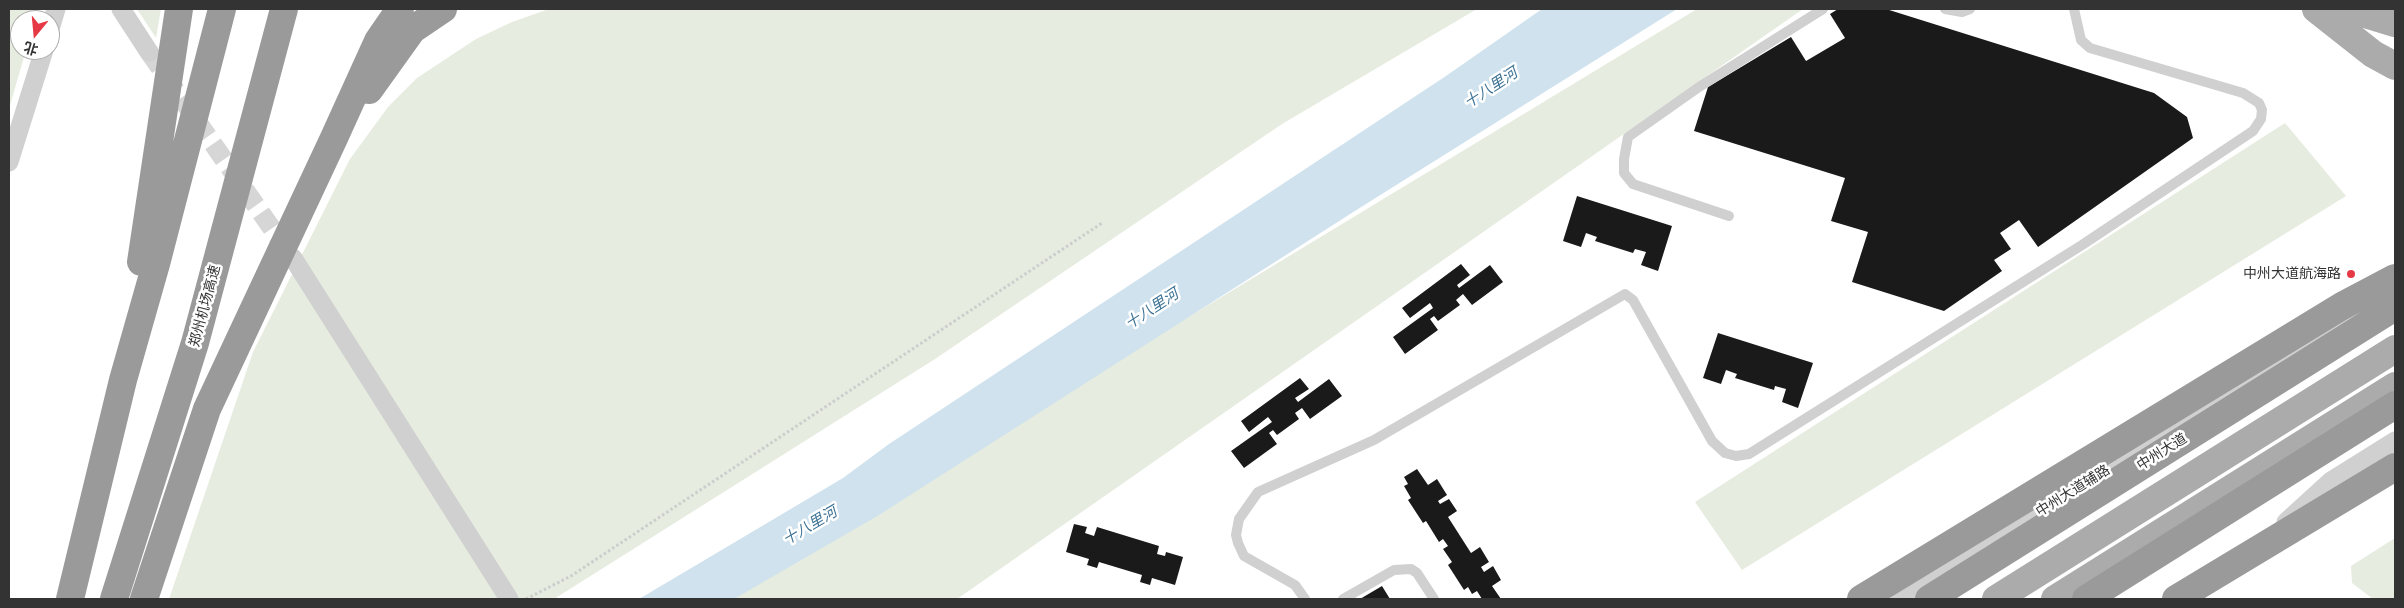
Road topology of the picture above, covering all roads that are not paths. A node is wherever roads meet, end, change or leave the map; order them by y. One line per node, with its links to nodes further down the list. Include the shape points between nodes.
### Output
1 (121, 9): 14 (street)
2 (179, 9): 25 (highway)
3 (222, 9): 25 (highway)
4 (284, 9): 32 (highway, 郑州机场高速, via 195,343)
5 (400, 9): 17 (highway, via 378,41)
6 (443, 9): 17 (highway, via 412,30)
7 (1823, 9): 19 (lane, via 1699,87 1628,137 1624,173 1633,184)
8 (1945, 9): 9 (lane, via 1962,12)
9 (1970, 9)
10 (2074, 9): 36 (lane, via 2081,40 2090,48 2243,94 2259,103 2261,119 2253,131 2082,245 1749,454 1736,456 1725,453 1712,441 1633,300 1625,294 1374,440 1258,492 1239,519 1238,543 1244,556 1295,586)
11 (2316, 9): 16 (main road, via 2373,54)
12 (2349, 9): 13 (main road)
13 (2395, 23)
14 (149, 52)
15 (41, 60): 18 (street)
16 (2395, 66)
17 (334, 138): 30 (highway, via 206,409)
18 (9, 162)
19 (1729, 216)
20 (293, 258): 35 (street)
21 (2395, 278): 39 (highway, via 2342,306)
22 (2395, 284): 40 (street, 中州大道辅路, via 2339,325)
23 (2395, 307): 41 (highway, 中州大道)
24 (2395, 349): 42 (main road)
25 (122, 380): 31 (highway)
26 (2395, 386): 43 (main road)
27 (2395, 405): 44 (highway)
28 (2395, 441): 46 (street, via 2331,481)
29 (2395, 467): 45 (highway, bridge)
30 (162, 542): 33 (highway); 34 (highway)
31 (70, 599)
32 (114, 599)
33 (124, 599)
34 (144, 599)
35 (510, 599)
36 (1305, 599)
37 (1343, 599): 38 (lane, via 1394,570 1411,569)
38 (1434, 599)
39 (1861, 599)
40 (1900, 599)
41 (1929, 599)
42 (1996, 599)
43 (2055, 599)
44 (2086, 599)
45 (2176, 599)
46 (2202, 599)

